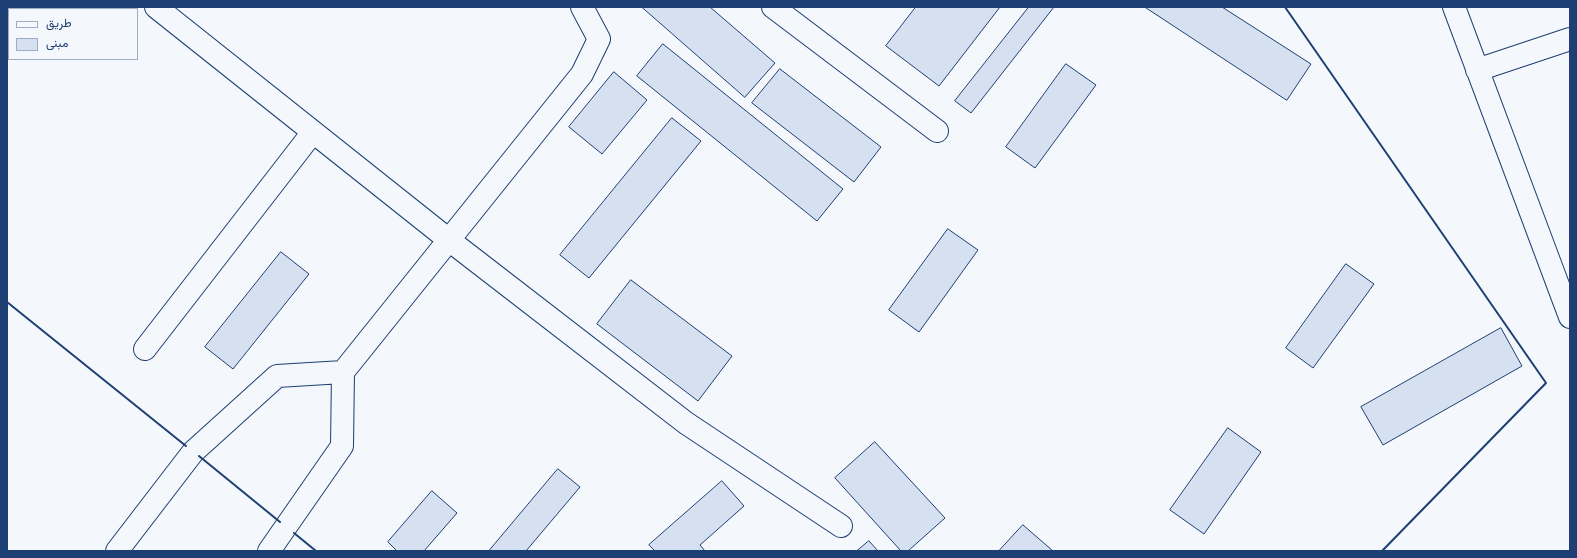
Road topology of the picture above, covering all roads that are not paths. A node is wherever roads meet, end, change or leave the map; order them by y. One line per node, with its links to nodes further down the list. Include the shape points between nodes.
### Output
1 (156, 7): 7 (street)
2 (582, 7): 9 (street, via 599,39 582,74)
3 (773, 7): 8 (street)
4 (1454, 7): 6 (street)
5 (1570, 39): 6 (street)
6 (1477, 70): 10 (street)
7 (313, 132): 9 (street); 11 (street)
8 (937, 132)
9 (449, 240): 12 (street); 13 (street, via 686,423)
10 (1570, 317)
11 (145, 349)
12 (343, 372): 14 (street, via 277,376 193,452); 15 (street, via 342,446)
13 (841, 526)
14 (117, 551)
15 (269, 551)

